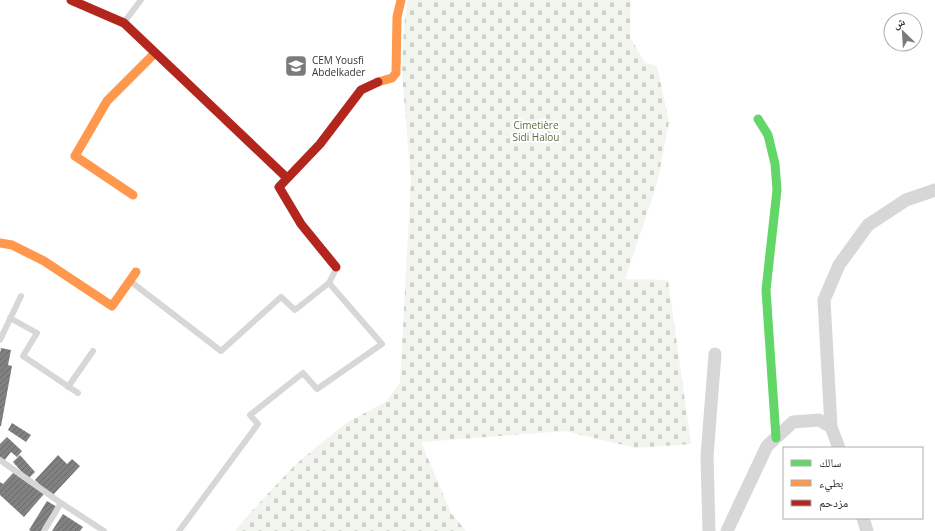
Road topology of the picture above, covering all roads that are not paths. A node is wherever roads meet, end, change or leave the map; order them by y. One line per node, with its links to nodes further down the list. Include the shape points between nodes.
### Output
1 (71, 0): 4 (street)
2 (142, 0): 4 (lane)
3 (401, 0): 7 (street, via 397,17 396,73 392,78 376,82 361,90 320,144)
4 (124, 22): 5 (street)
5 (155, 53): 7 (street); 9 (street, via 107,101 75,156)
6 (758, 119): 23 (street, via 768,135 775,164 777,190 766,290)
7 (287, 178): 11 (street, via 279,187 301,224)
8 (935, 190): 22 (street, via 906,200 868,225 839,265 824,300)
9 (133, 195)
10 (0, 243): 13 (street, via 12,245 44,261 112,306)
11 (336, 267): 14 (lane)
12 (136, 272): 13 (street)
13 (130, 281): 14 (lane, via 220,351 281,296 295,310)
14 (329, 283): 30 (lane, via 382,344 316,389 303,373 250,415 258,424)
15 (21, 296): 16 (lane)
16 (10, 318): 17 (lane); 20 (lane, via 37,333 23,356)
17 (0, 340)
18 (93, 351): 20 (lane)
19 (715, 354): 31 (street, via 707,456)
20 (68, 387): 21 (lane)
21 (78, 393)
22 (832, 427): 23 (street, via 819,420 793,422); 24 (street)
23 (776, 438): 32 (street, via 767,446)
24 (839, 447)
25 (0, 460): 26 (lane)
26 (61, 503): 28 (lane); 29 (lane)
27 (863, 519): 33 (street)
28 (44, 531)
29 (104, 531)
30 (179, 531)
31 (709, 531)
32 (728, 531)
33 (868, 531)

